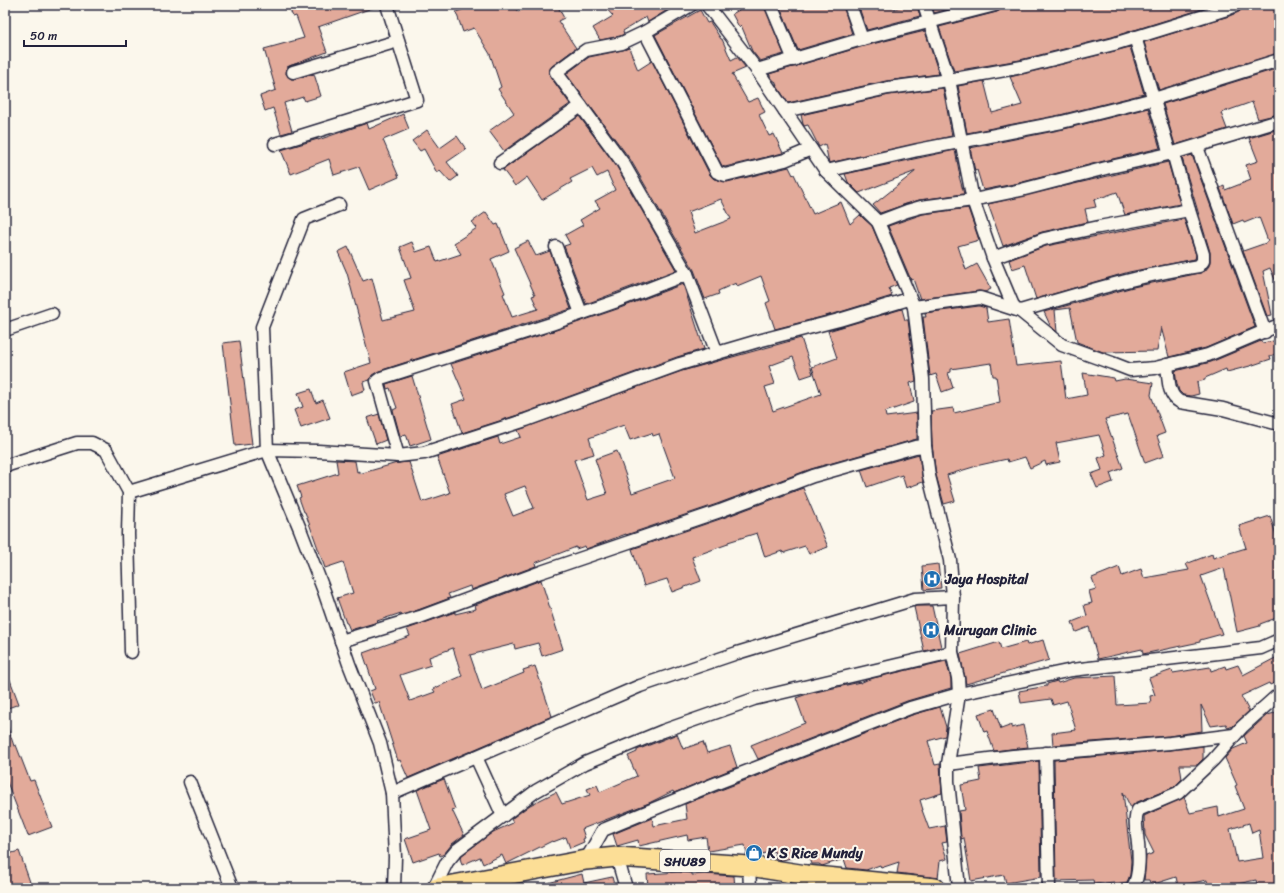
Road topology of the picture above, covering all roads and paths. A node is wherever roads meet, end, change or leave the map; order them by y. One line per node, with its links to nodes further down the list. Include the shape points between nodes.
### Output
1 (386, 5): 13 (street)
2 (691, 5): 10 (street)
3 (707, 5): 16 (street)
4 (771, 5): 14 (street)
5 (850, 5): 12 (street)
6 (924, 5): 9 (street)
7 (995, 5): 9 (street)
8 (1236, 5): 11 (street)
9 (930, 21): 12 (street); 18 (street)
10 (645, 32): 20 (street, via 622,43 586,50 556,72); 26 (street, via 717,172 725,175 786,160)
11 (1135, 37): 18 (street, via 1022,67); 19 (street)
12 (862, 39): 14 (street)
13 (398, 41): 17 (street); 24 (street, via 417,100)
14 (794, 60): 16 (street)
15 (1279, 60): 19 (street)
16 (757, 70): 21 (street)
17 (293, 72)
18 (949, 80): 21 (street, via 888,88); 23 (street)
19 (1154, 99): 23 (street); 27 (street)
20 (581, 106): 28 (street); 36 (street, via 622,163)
21 (785, 111): 26 (street)
22 (1279, 121): 25 (street)
23 (961, 143): 29 (street); 30 (street)
24 (275, 144)
25 (1197, 147): 27 (street); 43 (street)
26 (811, 149): 29 (street)
27 (1171, 154): 30 (street); 32 (street)
28 (500, 163)
29 (826, 171): 33 (street)
30 (973, 200): 33 (street, via 921,207); 35 (street)
31 (339, 205): 48 (street, via 304,219 262,327)
32 (1189, 210): 35 (street, via 1044,239); 38 (street, via 1204,254 1199,266 1124,281)
33 (878, 222): 37 (street)
34 (556, 247): 40 (street)
35 (993, 258): 38 (street)
36 (687, 274): 40 (street); 44 (street)
37 (911, 303): 38 (street, via 980,298); 44 (street); 47 (street, via 923,379)
38 (1017, 310): 45 (street, via 1062,345 1130,370)
39 (52, 314): 42 (street)
40 (581, 314): 49 (street, via 377,381)
41 (1279, 325): 43 (street)
42 (5, 330)
43 (1265, 332): 45 (street, via 1208,355)
44 (717, 353): 49 (street, via 440,448)
45 (1167, 364): 46 (street, via 1171,393 1180,402)
46 (1279, 424)
47 (925, 446): 52 (street, via 929,476 950,560); 54 (street, via 813,476 420,617)
48 (267, 450): 49 (street); 51 (street); 54 (street)
49 (398, 456)
50 (5, 466): 51 (street, via 78,443 92,443 106,450)
51 (129, 492): 55 (street)
52 (953, 597): 56 (street); 61 (street, via 915,599 744,651 640,686)
53 (1279, 640): 57 (street, via 1261,648 1072,670)
54 (341, 641): 64 (street, via 380,743)
55 (131, 652)
56 (952, 652): 57 (street); 65 (street, via 754,699 662,731 585,763 536,791)
57 (959, 694): 62 (street); 67 (street, via 910,708 603,830)
58 (1278, 697): 59 (street)
59 (1234, 735): 60 (street); 77 (street, via 1213,760 1178,793 1138,810 1135,816 1138,874)
60 (1046, 753): 62 (street); 76 (street)
61 (476, 757): 64 (street); 65 (street)
62 (948, 764): 75 (street)
63 (190, 782): 69 (street)
64 (392, 792): 70 (street)
65 (502, 816): 71 (street, via 457,850 447,862)
66 (618, 857): 67 (main road, SHU89); 68 (main road, SHU89); 72 (street)
67 (586, 860): 71 (main road, SHU89)
68 (748, 866): 73 (street); 74 (main road, SHU89, via 806,876)
69 (232, 888)
70 (394, 888)
71 (436, 888)
72 (626, 888)
73 (750, 888)
74 (934, 888)
75 (959, 888)
76 (1049, 888)
77 (1132, 888)

